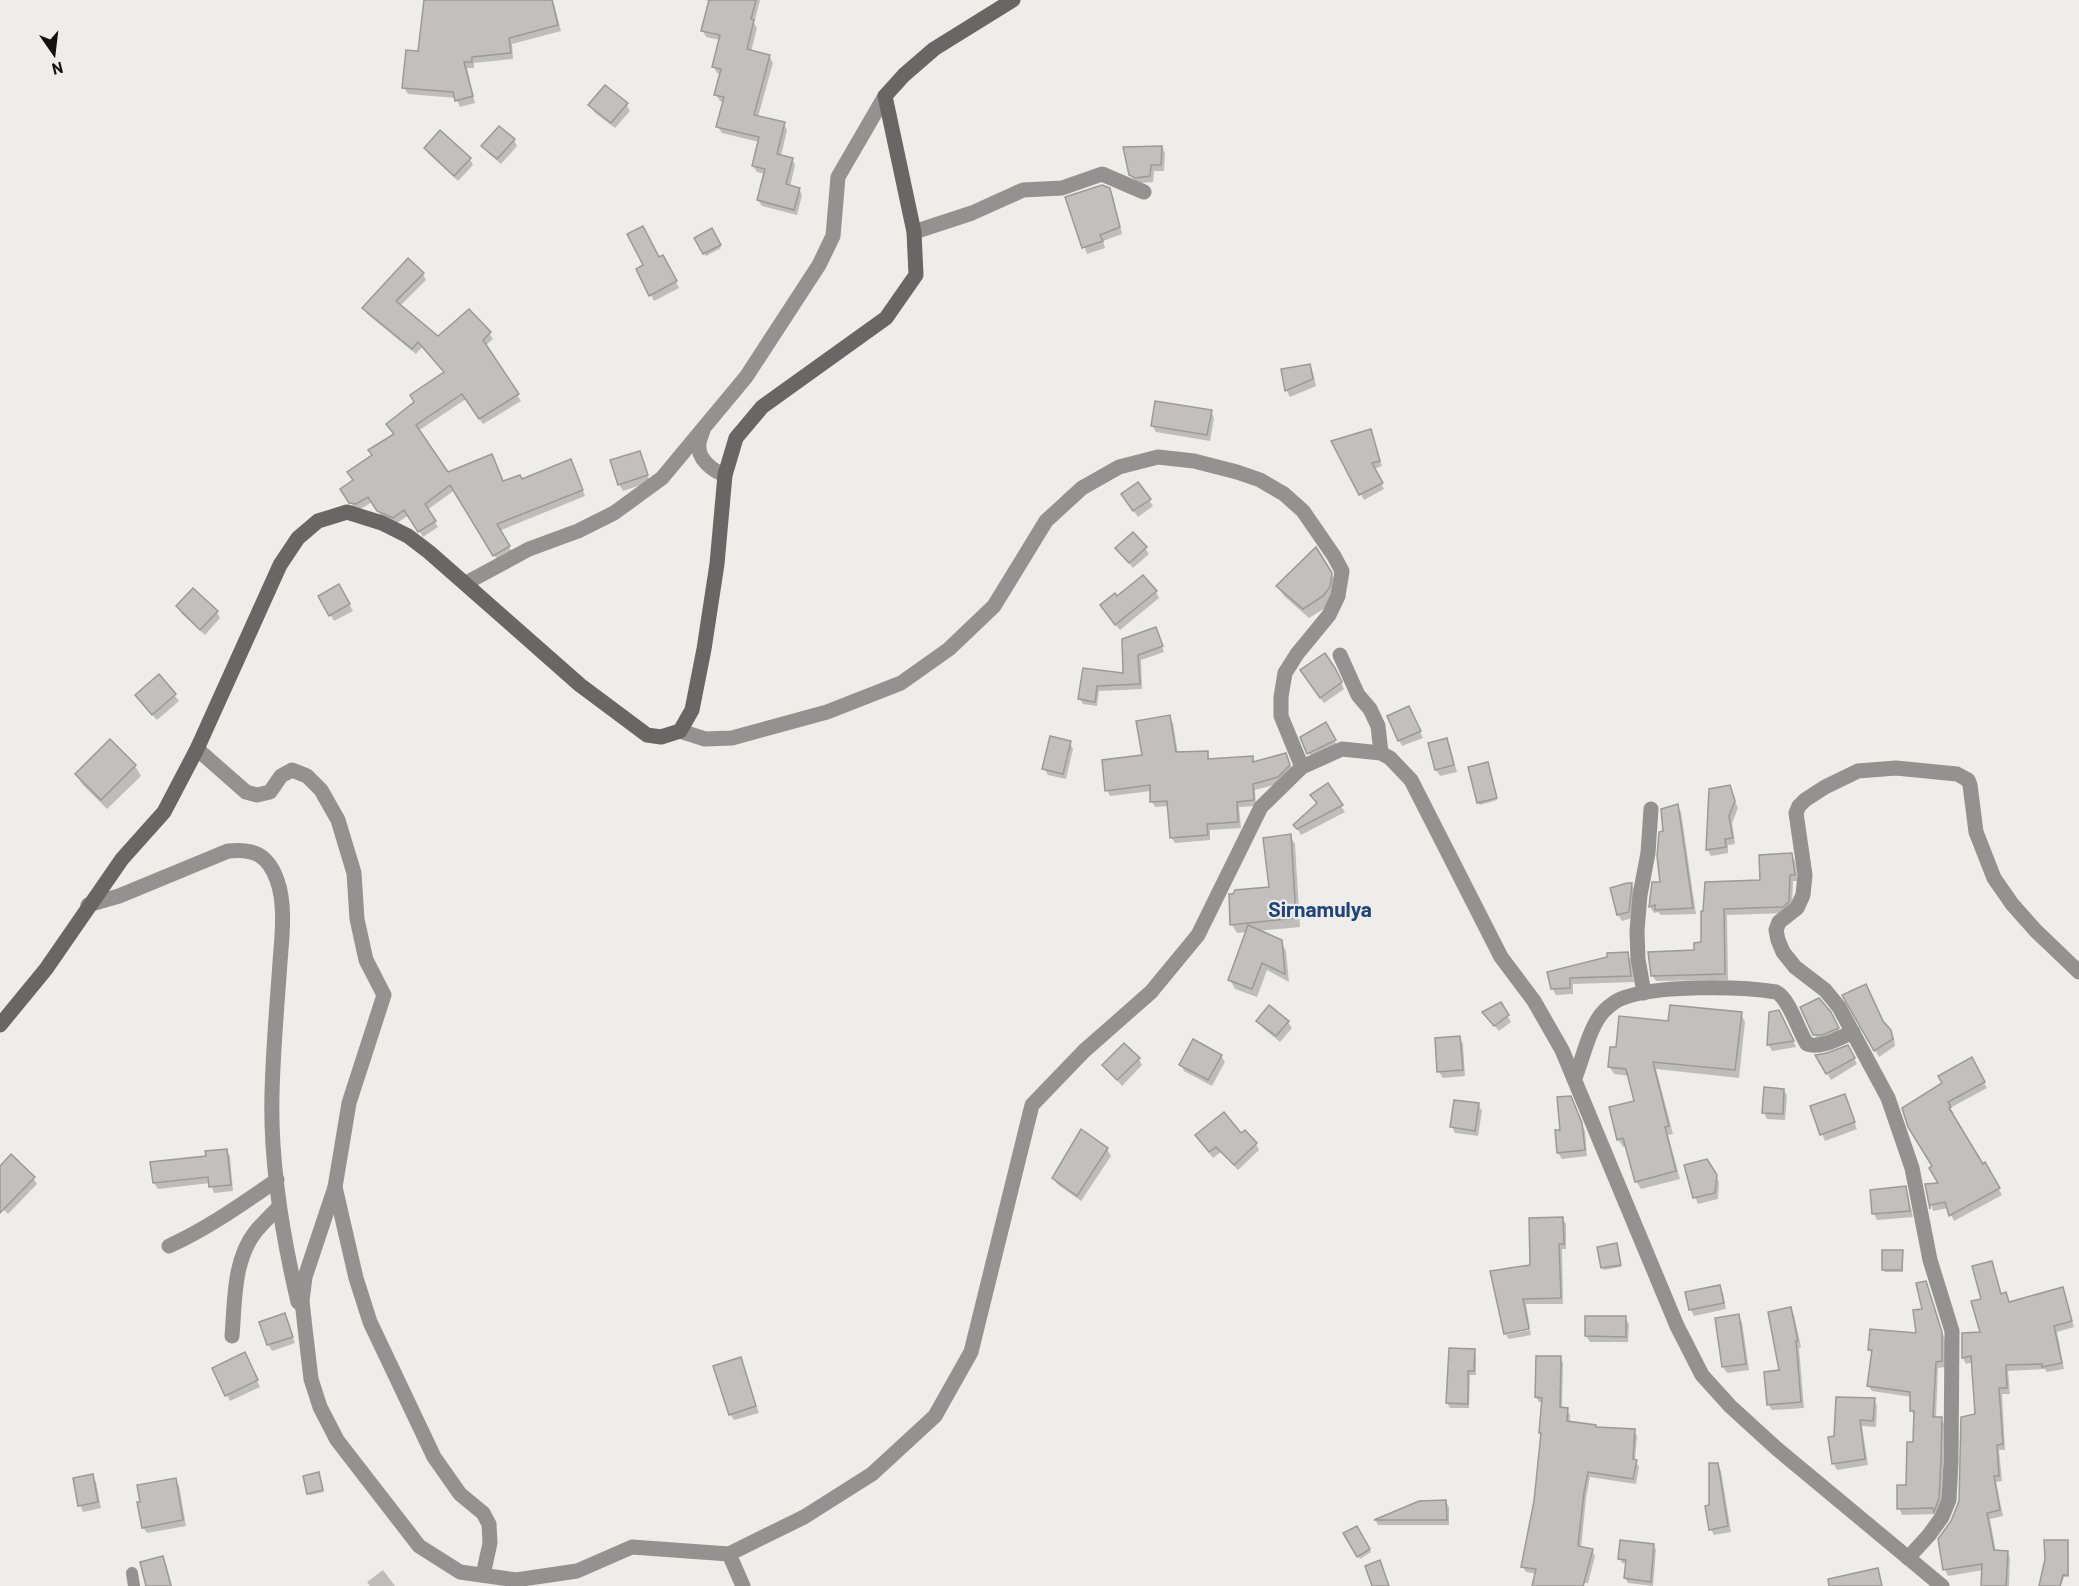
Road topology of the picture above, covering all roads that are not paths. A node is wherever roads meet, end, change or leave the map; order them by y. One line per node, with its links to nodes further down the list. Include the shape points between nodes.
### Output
1 (1012, 0): 2 (main road, via 933,49)
2 (885, 96): 4 (main road); 5 (street, via 838,177 832,237 819,265 746,377)
3 (1144, 192): 4 (street, via 1102,174 1062,188 1023,190 972,213)
4 (914, 232): 6 (main road, via 916,275 886,318 762,407 736,438)
5 (704, 427): 6 (street, via 698,446 703,460); 7 (street, via 662,478 614,513 529,549)
6 (725, 475): 9 (main road, via 704,650 692,710)
7 (466, 583): 9 (main road, via 580,685 647,735 661,737); 10 (main road, via 408,536 382,524 347,512 318,521 298,538 280,565)
8 (1340, 655): 11 (street, via 1358,695 1378,726)
9 (680, 731): 12 (street, via 705,739 732,738 827,712 901,683 949,649 994,606 1046,520 1082,488 1119,467 1158,457 1237,472 1284,495 1303,511 1342,572 1338,596 1329,615 1285,673 1281,716)
10 (197, 749): 14 (main road, via 164,812); 21 (street, via 246,792 257,795 270,792 281,776 292,770 306,776 321,790 339,820 354,873 357,920 366,960 384,995 349,1103)
11 (1381, 753): 12 (street, via 1342,749); 19 (street, via 1411,780 1501,957 1534,1001)
12 (1302, 767): 26 (street, via 1261,807 1198,935 1151,992 1032,1105 971,1352 935,1416 872,1474 804,1516)
13 (1652, 809): 16 (street, via 1637,931)
14 (88, 905): 17 (main road, via 46,969); 20 (street, via 228,851 245,849 259,854 271,865 278,882 282,926 272,1093)
15 (2079, 972): 18 (street, via 2036,931 1994,878 1976,832 1968,780 1957,774 1896,768 1858,771 1825,787 1799,806 1796,813 1805,875 1803,895 1797,908 1779,922 1776,930 1783,952 1825,990)
16 (1644, 993): 18 (street, via 1683,988 1766,990 1781,995 1807,1044 1813,1046); 19 (street, via 1622,998 1604,1011 1592,1028)
17 (0, 1025)
18 (1853, 1032): 27 (street, via 1888,1098 1912,1168 1929,1260 1952,1331 1949,1500 1936,1526)
19 (1575, 1078): 27 (street, via 1677,1326 1702,1375 1776,1448)
20 (277, 1180): 22 (street); 23 (street, via 237,1208)
21 (335, 1187): 24 (street, via 305,1277); 28 (street, via 370,1322 434,1457 460,1494 483,1513 489,1524 490,1543)
22 (279, 1207): 24 (street, via 284,1245); 25 (street, via 255,1232 237,1273)
23 (169, 1246)
24 (305, 1328): 28 (street, via 311,1379 337,1440 419,1546 460,1572)
25 (231, 1336)
26 (729, 1554): 28 (street, via 638,1546 577,1571 516,1580); 29 (street)
27 (1908, 1558): 30 (street)
28 (483, 1575)
29 (743, 1586)
30 (1942, 1586)

